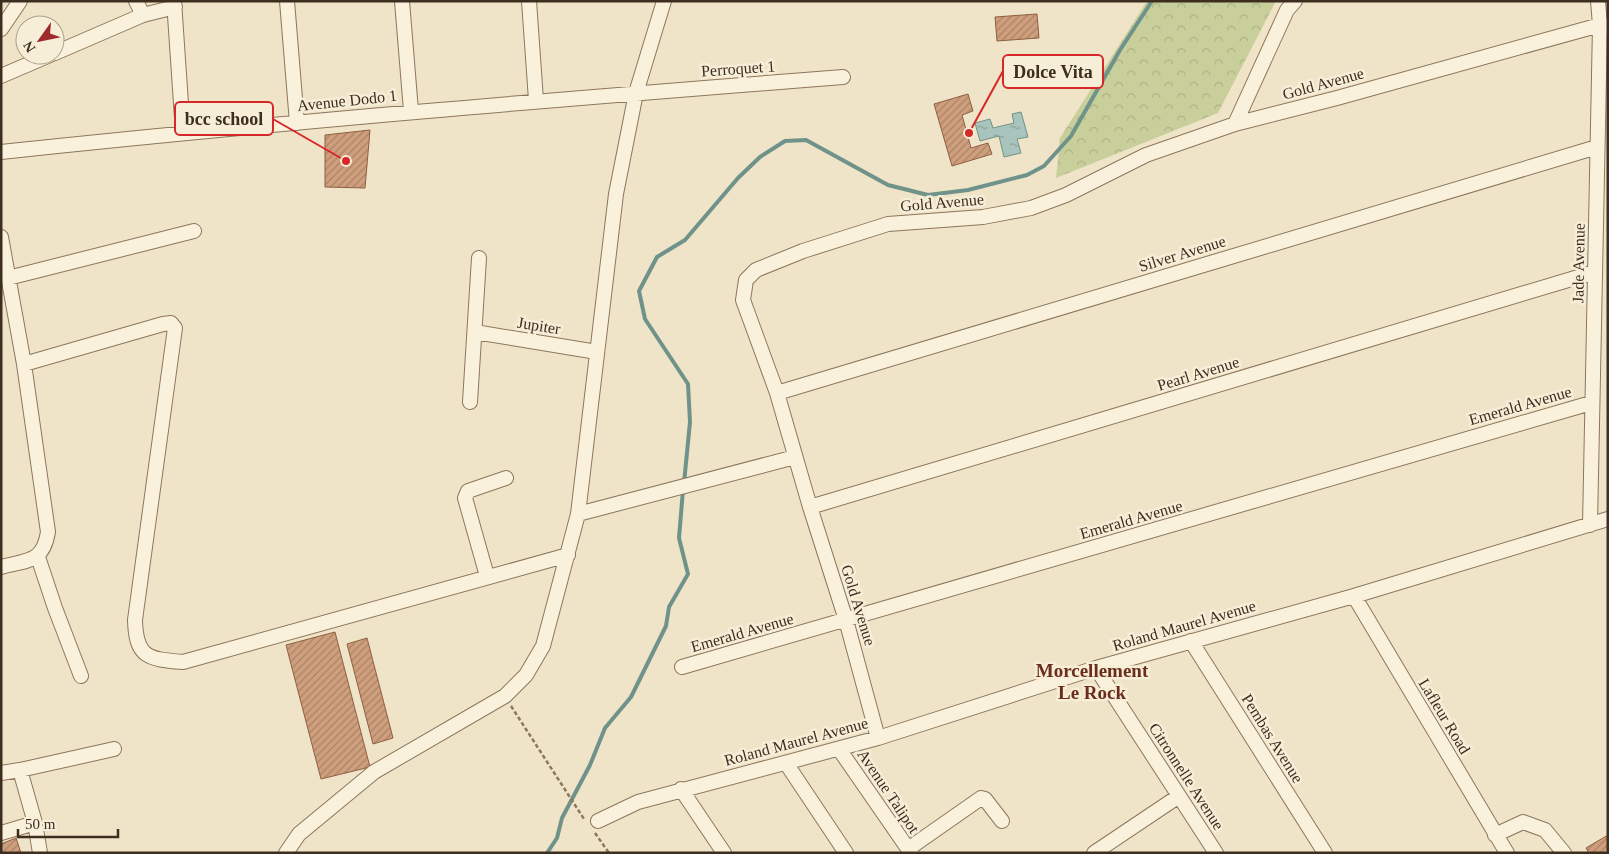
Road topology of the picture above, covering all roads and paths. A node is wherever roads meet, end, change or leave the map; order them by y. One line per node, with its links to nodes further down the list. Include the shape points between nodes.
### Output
1 (20, 1): 12 (street)
2 (136, 1): 10 (street)
3 (287, 1): 20 (street)
4 (402, 1): 19 (street)
5 (529, 1): 18 (street)
6 (664, 1): 17 (street)
7 (1295, 1): 21 (street, via 1287,10)
8 (1598, 1): 11 (street, Jade Avenue)
9 (174, 4): 10 (street); 22 (street)
10 (143, 15): 13 (street)
11 (1604, 26): 21 (street, Gold Avenue); 23 (street, Jade Avenue)
12 (1, 29)
13 (65, 49)
14 (27, 65): 15 (street)
15 (1, 76)
16 (843, 77): 17 (street, Perroquet 1)
17 (636, 93): 18 (street, Avenue Dodo 1); 31 (street, via 616,194)
18 (536, 100): 19 (street, Avenue Dodo 1)
19 (411, 112): 20 (street, Avenue Dodo 1)
20 (297, 123): 22 (street, Avenue Dodo 1)
21 (1235, 124): 33 (street, Gold Avenue, via 1146,155 1066,195 1031,208 983,217 888,224 756,270 746,280 742,300)
22 (183, 133): 24 (street, Avenue Dodo 1)
23 (1597, 147): 28 (street, Jade Avenue); 33 (street, Silver Avenue)
24 (1, 152)
25 (194, 231): 29 (street)
26 (1, 237): 29 (street)
27 (479, 258): 30 (street)
28 (1595, 272): 35 (street, Jade Avenue); 38 (street, Pearl Avenue)
29 (8, 278): 32 (street)
30 (475, 332): 31 (street, Jupiter); 34 (street)
31 (597, 352): 39 (street)
32 (24, 364): 43 (street, via 48,532 46,547); 45 (street, via 163,324 171,323 176,328 135,620 136,642 146,654 160,660 183,662)
33 (777, 393): 36 (street, Gold Avenue)
34 (470, 402)
35 (1591, 403): 41 (street, Jade Avenue); 47 (street, Emerald Avenue)
36 (795, 457): 38 (street, Gold Avenue); 39 (street)
37 (506, 478): 45 (street, via 468,491 465,498)
38 (810, 507): 47 (street, Gold Avenue)
39 (578, 514): 42 (street)
40 (1608, 519): 41 (street, Roland Maurel Avenue)
41 (1590, 525): 46 (street, Roland Maurel Avenue)
42 (568, 555): 45 (street); 52 (street, via 543,646 526,675)
43 (38, 557): 44 (street); 51 (street)
44 (1, 566)
45 (487, 576)
46 (1354, 596): 48 (street, Roland Maurel Avenue); 66 (street, Lafleur Road)
47 (846, 620): 49 (street, Emerald Avenue); 53 (street, Gold Avenue)
48 (1191, 642): 50 (street, Roland Maurel Avenue); 74 (street, Pembas Avenue)
49 (682, 667)
50 (1096, 668): 53 (street, Roland Maurel Avenue); 60 (street, Citronnelle Avenue)
51 (82, 676)
52 (505, 696): 61 (path); 69 (street, via 374,772 299,834)
53 (878, 738): 55 (street, Roland Maurel Avenue)
54 (114, 749): 57 (street)
55 (839, 749): 56 (street, Roland Maurel Avenue); 67 (street, Avenue Talipot)
56 (786, 762): 59 (street, Roland Maurel Avenue); 71 (street)
57 (20, 770): 58 (street); 64 (street)
58 (1, 772)
59 (681, 789): 62 (street, Roland Maurel Avenue, via 638,802); 70 (street)
60 (1179, 796): 72 (street); 73 (street, Citronnelle Avenue)
61 (577, 808)
62 (598, 820)
63 (1002, 821): 67 (street, via 985,799 980,798)
64 (35, 822): 65 (street); 68 (street)
65 (1, 833)
66 (1495, 835): 75 (street, Lafleur Road); 76 (street, via 1523,822 1544,830)
67 (909, 851)
68 (40, 853)
69 (286, 853)
70 (724, 853)
71 (846, 853)
72 (1094, 853)
73 (1216, 853)
74 (1325, 853)
75 (1507, 853)
76 (1564, 853)

